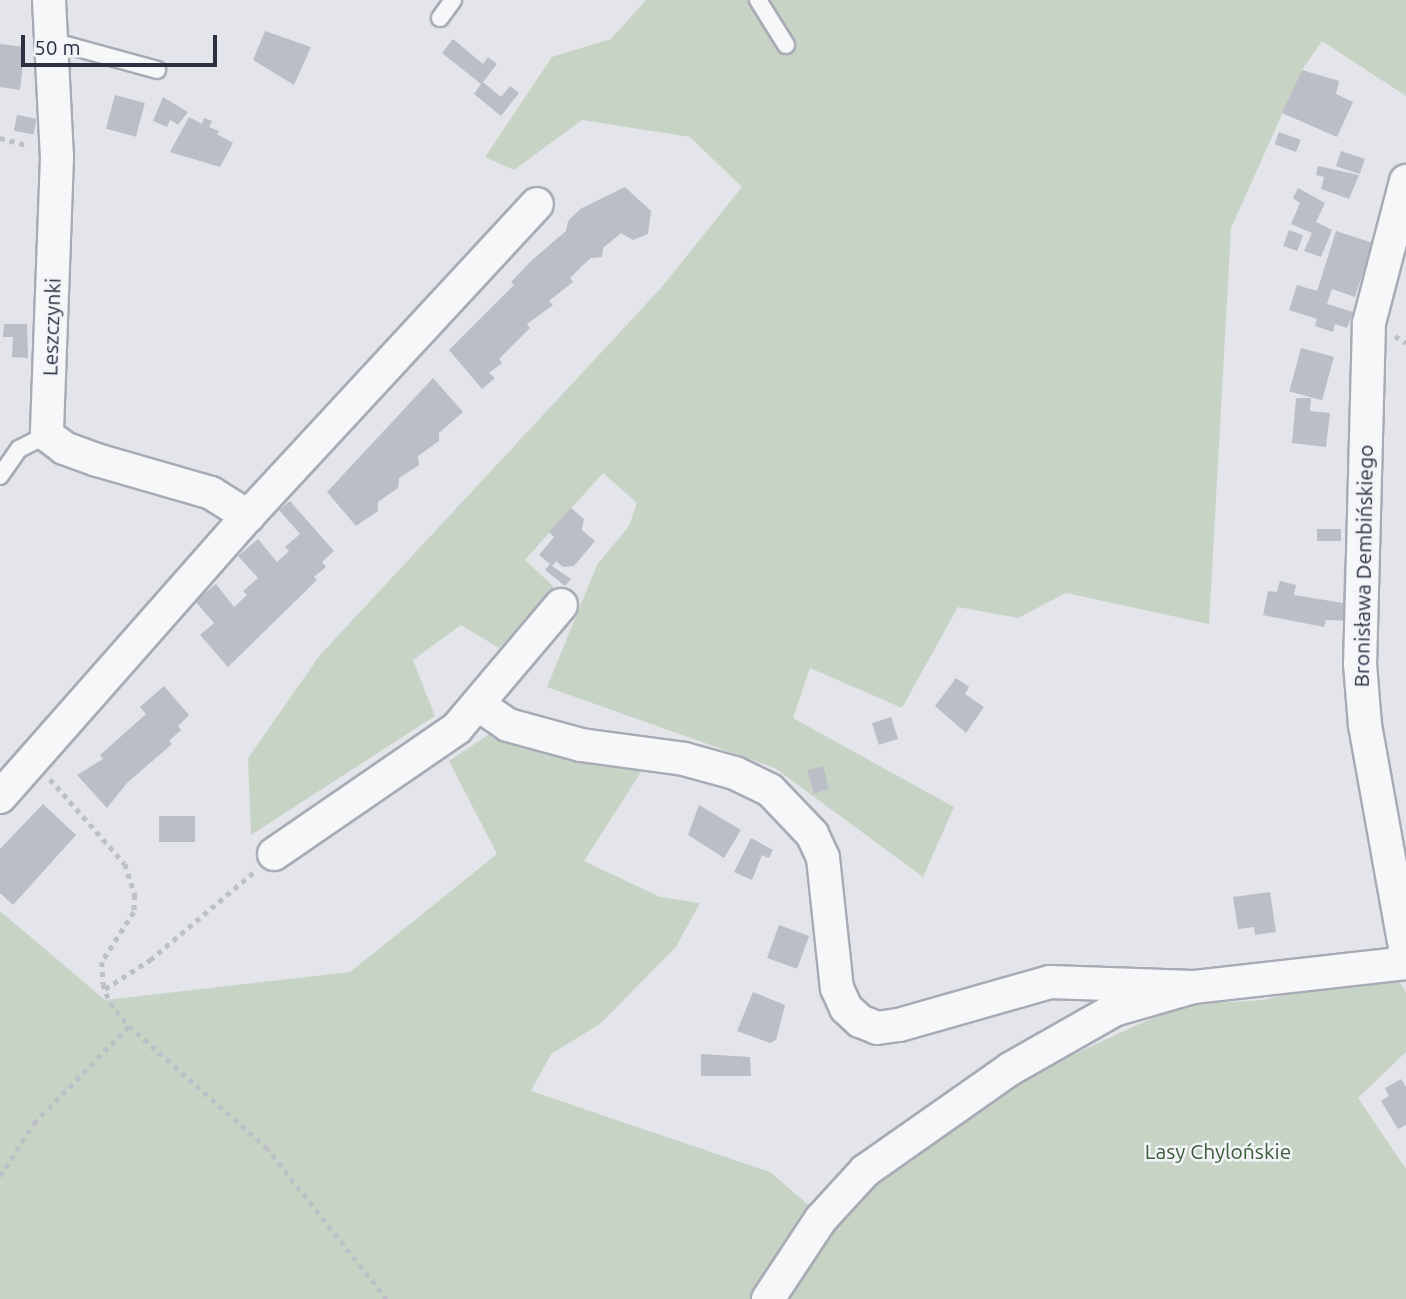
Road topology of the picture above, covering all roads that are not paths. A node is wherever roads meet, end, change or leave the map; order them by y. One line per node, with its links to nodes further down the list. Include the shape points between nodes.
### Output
1 (49, 0): 5 (street, Leszczynki)
2 (453, 0): 4 (lane)
3 (758, 0): 6 (lane)
4 (440, 18)
5 (52, 41): 7 (lane); 10 (street, Leszczynki, via 57,158)
6 (786, 45)
7 (157, 70)
8 (1406, 181): 17 (street, Bronisława Dembińskiego, via 1370,323 1360,664 1365,724)
9 (537, 204): 12 (street)
10 (47, 435): 11 (lane, via 19,449); 12 (street, via 97,460 212,493)
11 (0, 476)
12 (248, 516): 15 (street)
13 (561, 605): 14 (street)
14 (480, 706): 16 (street, via 457,729); 19 (street, via 508,725 581,744 684,759 735,773 770,790 813,834 823,859 837,989 846,1008 877,1028 899,1026 1050,982)
15 (0, 797)
16 (274, 854)
17 (1406, 952)
18 (1406, 963): 19 (street)
19 (1193, 987): 20 (street, via 1115,1010 1068,1036 1010,1069 865,1171 821,1219)
20 (768, 1299)

